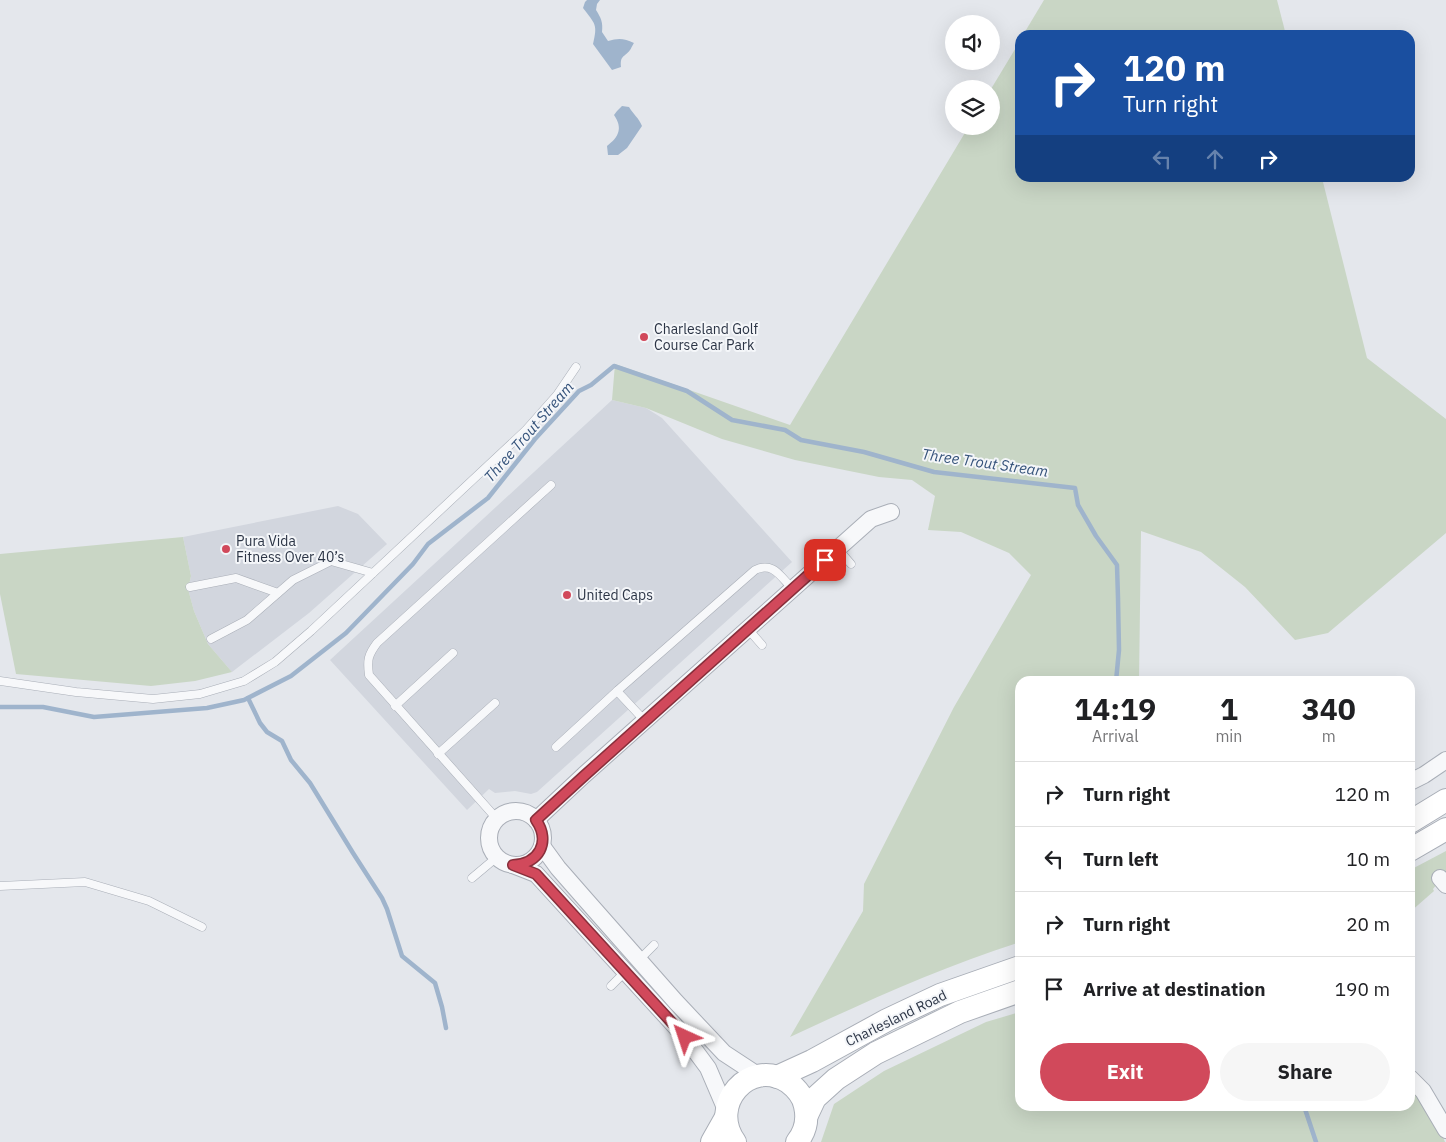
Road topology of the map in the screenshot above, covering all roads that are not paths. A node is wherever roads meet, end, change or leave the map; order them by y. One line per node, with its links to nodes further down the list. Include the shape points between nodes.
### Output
1 (576, 367): 6 (lane, via 557,395 526,430)
2 (551, 485): 17 (lane, via 377,643 367,663 369,675)
3 (891, 512): 4 (street, via 871,519)
4 (838, 549): 5 (lane); 8 (street)
5 (851, 564)
6 (373, 574): 9 (lane, via 331,561 293,580); 14 (lane, via 275,662 244,681 200,694 153,699)
7 (190, 587): 9 (lane, via 236,578)
8 (793, 589): 10 (street); 15 (lane, via 769,567 756,570)
9 (278, 593): 11 (lane, via 248,620)
10 (748, 629): 12 (lane); 18 (street)
11 (210, 639)
12 (762, 645)
13 (453, 653): 17 (lane)
14 (0, 681)
15 (617, 691): 18 (lane); 19 (lane)
16 (495, 703): 20 (lane)
17 (395, 706): 20 (lane)
18 (645, 721): 26 (street)
19 (556, 747)
20 (438, 754): 24 (lane)
21 (1446, 760): 22 (street)
22 (1415, 780)
23 (1446, 800): 25 (main road)
24 (497, 819): 26 (street, via 504,814 521,812); 30 (street, via 492,826 490,842)
25 (1415, 819)
26 (536, 820): 28 (street, via 542,832)
27 (1446, 829): 29 (main road)
28 (542, 846): 31 (street, via 531,861); 36 (street)
29 (1415, 847)
30 (497, 857): 31 (street); 32 (lane)
31 (513, 865): 38 (street, via 536,874)
32 (472, 878)
33 (0, 886): 34 (lane, via 85,882 148,901)
34 (202, 927)
35 (654, 945): 36 (lane)
36 (639, 960): 41 (street, via 724,1053)
37 (1015, 969): 41 (main road, Charlesland Road, via 940,995 812,1061)
38 (626, 972): 39 (lane); 43 (street, via 685,1037 708,1068)
39 (612, 986)
40 (1015, 993): 44 (main road, Charlesland Road, via 960,1012 876,1053 836,1079 815,1098)
41 (768, 1077): 43 (main road, Charlesland Road, via 747,1080 739,1086 732,1093); 44 (main road, via 785,1080 793,1086 800,1093)
42 (1415, 1083): 45 (street)
43 (726, 1115): 46 (main road); 47 (main road, via 727,1128)
44 (807, 1116): 48 (main road, Charlesland Road)
45 (1446, 1130)
46 (712, 1142)
47 (734, 1142)
48 (798, 1142)

